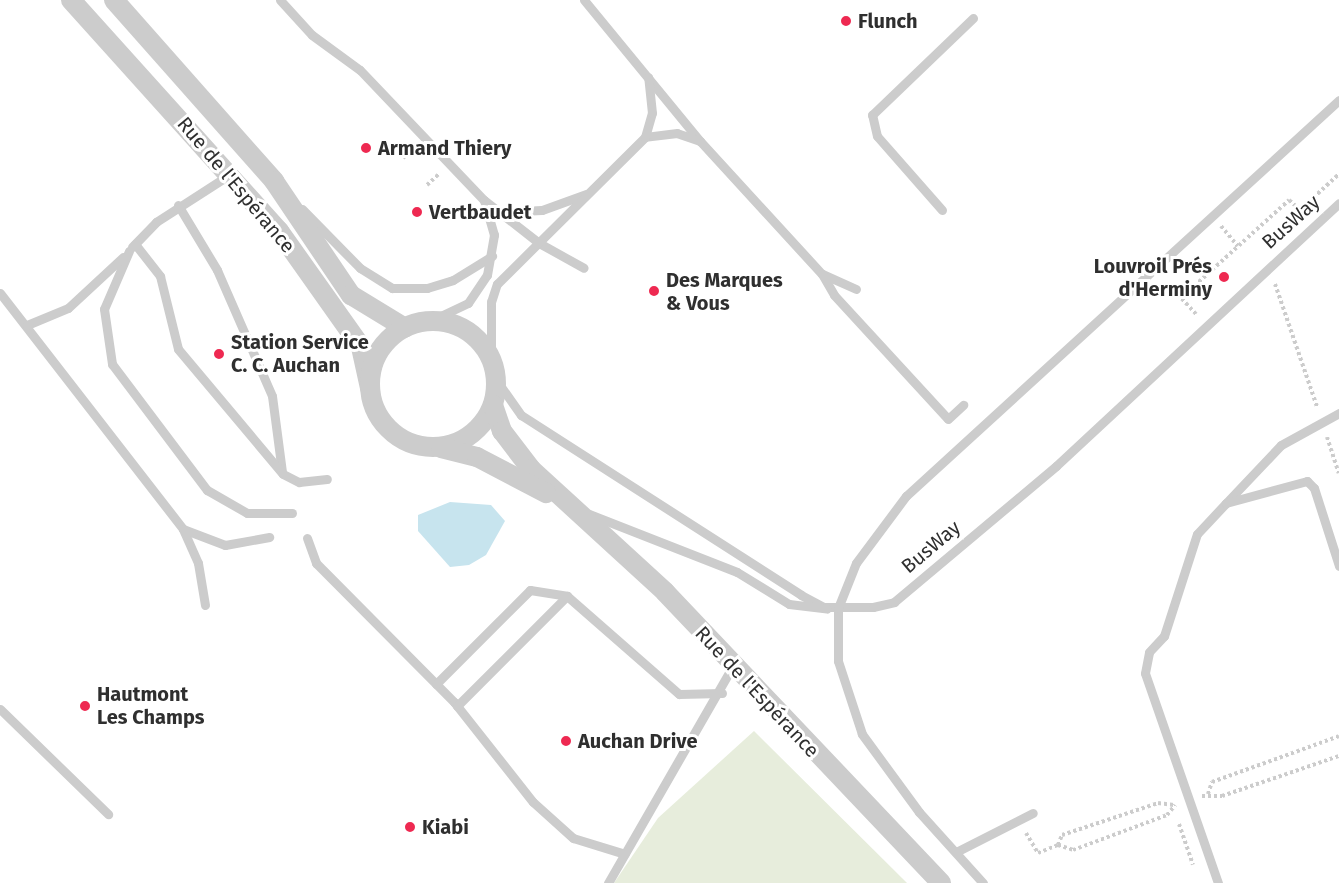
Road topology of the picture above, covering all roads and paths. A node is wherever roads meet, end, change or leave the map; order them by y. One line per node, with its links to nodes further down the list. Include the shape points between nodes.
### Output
1 (71, 0): 10 (street, Rue de l'Espérance)
2 (114, 0): 12 (street, Rue de l'Espérance)
3 (280, 0): 14 (lane, via 312,35 360,70)
4 (584, 0): 6 (lane)
5 (973, 18): 17 (lane, via 872,115 877,136)
6 (648, 77): 8 (lane, via 651,113); 9 (lane)
7 (1339, 100): 55 (lane, via 906,496 856,563)
8 (645, 137): 9 (lane, via 677,133); 13 (lane)
9 (700, 141): 25 (lane)
10 (231, 174): 16 (lane); 37 (street, Rue de l'Espérance, via 279,231 362,347)
11 (1339, 174): 18 (path)
12 (274, 181): 23 (lane, via 360,268 385,285 427,288); 34 (street, Rue de l'Espérance, via 351,295)
13 (592, 191): 19 (lane, via 542,210); 21 (lane)
14 (484, 200): 19 (lane); 23 (lane, via 495,235)
15 (1339, 203): 20 (lane, BusWay)
16 (178, 206): 22 (lane); 44 (lane, via 217,270 272,396)
17 (942, 210)
18 (1300, 210): 20 (path); 32 (path, via 1289,200 1181,298)
19 (498, 212): 21 (lane)
20 (1316, 225): 32 (lane, BusWay)
21 (539, 243): 24 (lane); 35 (lane, via 497,284 490,313)
22 (132, 248): 33 (lane, via 68,308); 44 (lane, via 160,276 178,349); 48 (lane, via 104,309 112,364 207,490 247,513)
23 (492, 256): 31 (lane, via 483,283 468,303)
24 (584, 268)
25 (822, 274): 28 (lane); 39 (lane, via 834,295 948,419)
26 (1283, 275): 27 (path)
27 (1274, 282): 29 (path); 41 (path)
28 (856, 289)
29 (1266, 290)
30 (0, 293): 33 (lane)
31 (430, 321): 34 (street); 35 (street, via 454,324 476,336)
32 (1206, 325): 55 (lane, BusWay, via 1056,466 894,602)
33 (27, 326): 49 (lane)
34 (405, 328): 37 (street, via 377,357)
35 (491, 356): 36 (street)
36 (497, 381): 38 (street); 55 (lane, BusWay, via 521,415 801,595)
37 (370, 388): 42 (street, via 379,417 394,434 413,444)
38 (493, 405): 42 (street, via 481,426 462,441); 47 (street, Rue de l'Espérance, via 511,444)
39 (963, 405)
40 (1339, 413): 41 (lane)
41 (1322, 422): 43 (path); 46 (lane, via 1281,445)
42 (438, 447): 47 (street, Rue de l'Espérance, via 477,457)
43 (1339, 473)
44 (283, 474): 45 (lane, via 299,482)
45 (327, 479)
46 (1226, 503): 52 (lane, via 1306,481 1314,488); 64 (lane, via 1197,534 1186,579 1164,636 1149,652 1145,673)
47 (569, 505): 55 (lane, via 738,572 789,604 808,610); 56 (street, Rue de l'Espérance, via 665,592)
48 (292, 513)
49 (183, 530): 50 (lane, via 225,546); 54 (lane, via 198,563)
50 (269, 537)
51 (307, 538): 57 (lane, via 316,563)
52 (1339, 566)
53 (567, 596): 57 (lane, via 530,590); 58 (lane, via 679,694); 59 (lane)
54 (205, 605)
55 (838, 608): 70 (lane, via 838,661 862,734 918,812)
56 (733, 666): 58 (lane); 74 (street, Rue de l'Espérance)
57 (436, 684): 59 (lane)
58 (722, 693): 71 (lane)
59 (457, 706): 71 (lane, via 511,779 573,838)
60 (0, 709): 67 (lane)
61 (1339, 736): 63 (path, via 1212,782)
62 (1339, 756): 63 (path, via 1221,796)
63 (1208, 794): 64 (path)
64 (1188, 801): 65 (path); 76 (lane)
65 (1174, 805): 69 (path, via 1158,803 1073,832 1062,836); 69 (path, via 1167,815 1073,850); 72 (path)
66 (1033, 813): 68 (lane)
67 (108, 814)
68 (1004, 826): 69 (path, via 1008,834 1026,834 1038,853); 70 (lane)
69 (1058, 845)
70 (956, 852): 75 (lane)
71 (625, 854): 73 (lane)
72 (1197, 876)
73 (608, 883)
74 (941, 883)
75 (983, 883)
76 (1218, 883)

